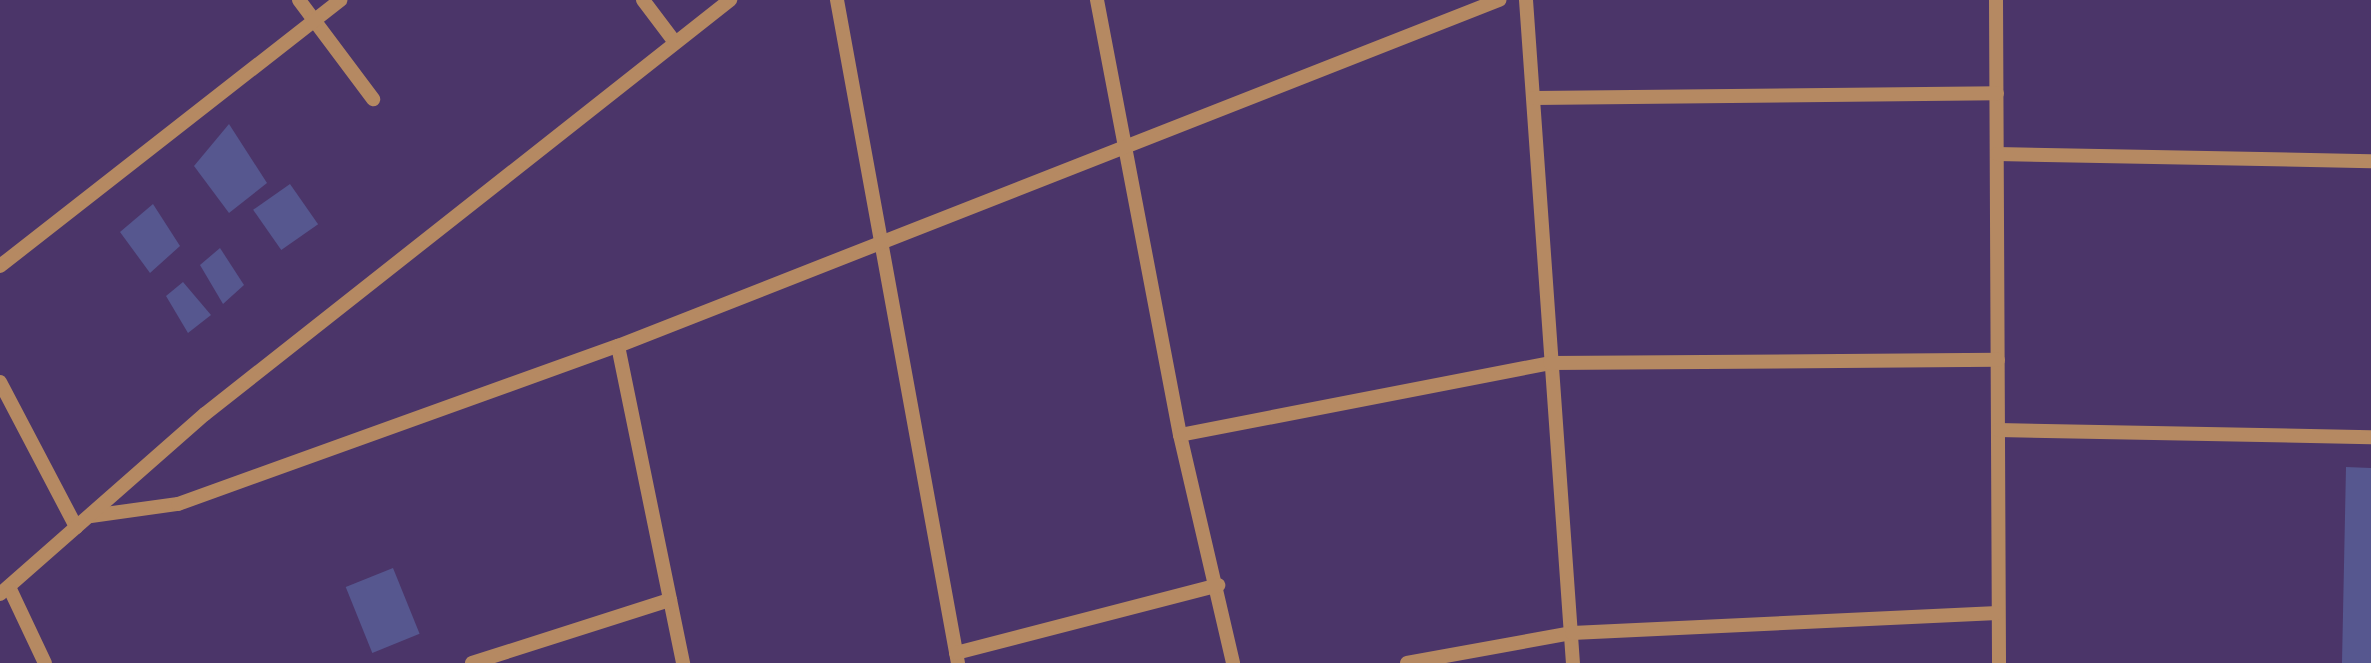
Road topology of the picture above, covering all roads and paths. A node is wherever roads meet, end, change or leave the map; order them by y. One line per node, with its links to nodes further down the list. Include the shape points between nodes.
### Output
1 (299, 0): 10 (street)
2 (340, 0): 10 (street)
3 (643, 0): 11 (street)
4 (730, 0): 11 (street)
5 (837, 0): 18 (street)
6 (1097, 0): 15 (street)
7 (1499, 0): 15 (street)
8 (1526, 0): 13 (street)
9 (1996, 0): 12 (street)
10 (314, 20): 14 (street); 19 (street)
11 (674, 41): 27 (street, via 205,414)
12 (1997, 93): 13 (street); 16 (street)
13 (1534, 98): 22 (street)
14 (373, 99)
15 (1126, 146): 18 (street); 25 (street)
16 (1997, 154): 17 (street); 21 (street)
17 (2371, 161)
18 (883, 242): 20 (street); 34 (street)
19 (0, 266)
20 (618, 346): 27 (street, via 178,504); 31 (street)
21 (1998, 360): 22 (street); 24 (street)
22 (1550, 363): 25 (street); 33 (street)
23 (0, 382): 28 (street)
24 (1998, 430): 26 (street); 32 (street)
25 (1180, 435): 29 (street)
26 (2371, 437)
27 (91, 516): 28 (street)
28 (76, 527): 30 (street)
29 (1218, 585): 34 (street); 38 (street)
30 (5, 590): 35 (street)
31 (670, 600): 36 (street); 37 (street)
32 (1998, 613): 33 (street); 41 (street)
33 (1572, 633): 39 (street); 40 (street)
34 (957, 658)
35 (45, 663)
36 (472, 663)
37 (683, 663)
38 (1233, 663)
39 (1407, 663)
40 (1573, 663)
41 (1999, 663)

